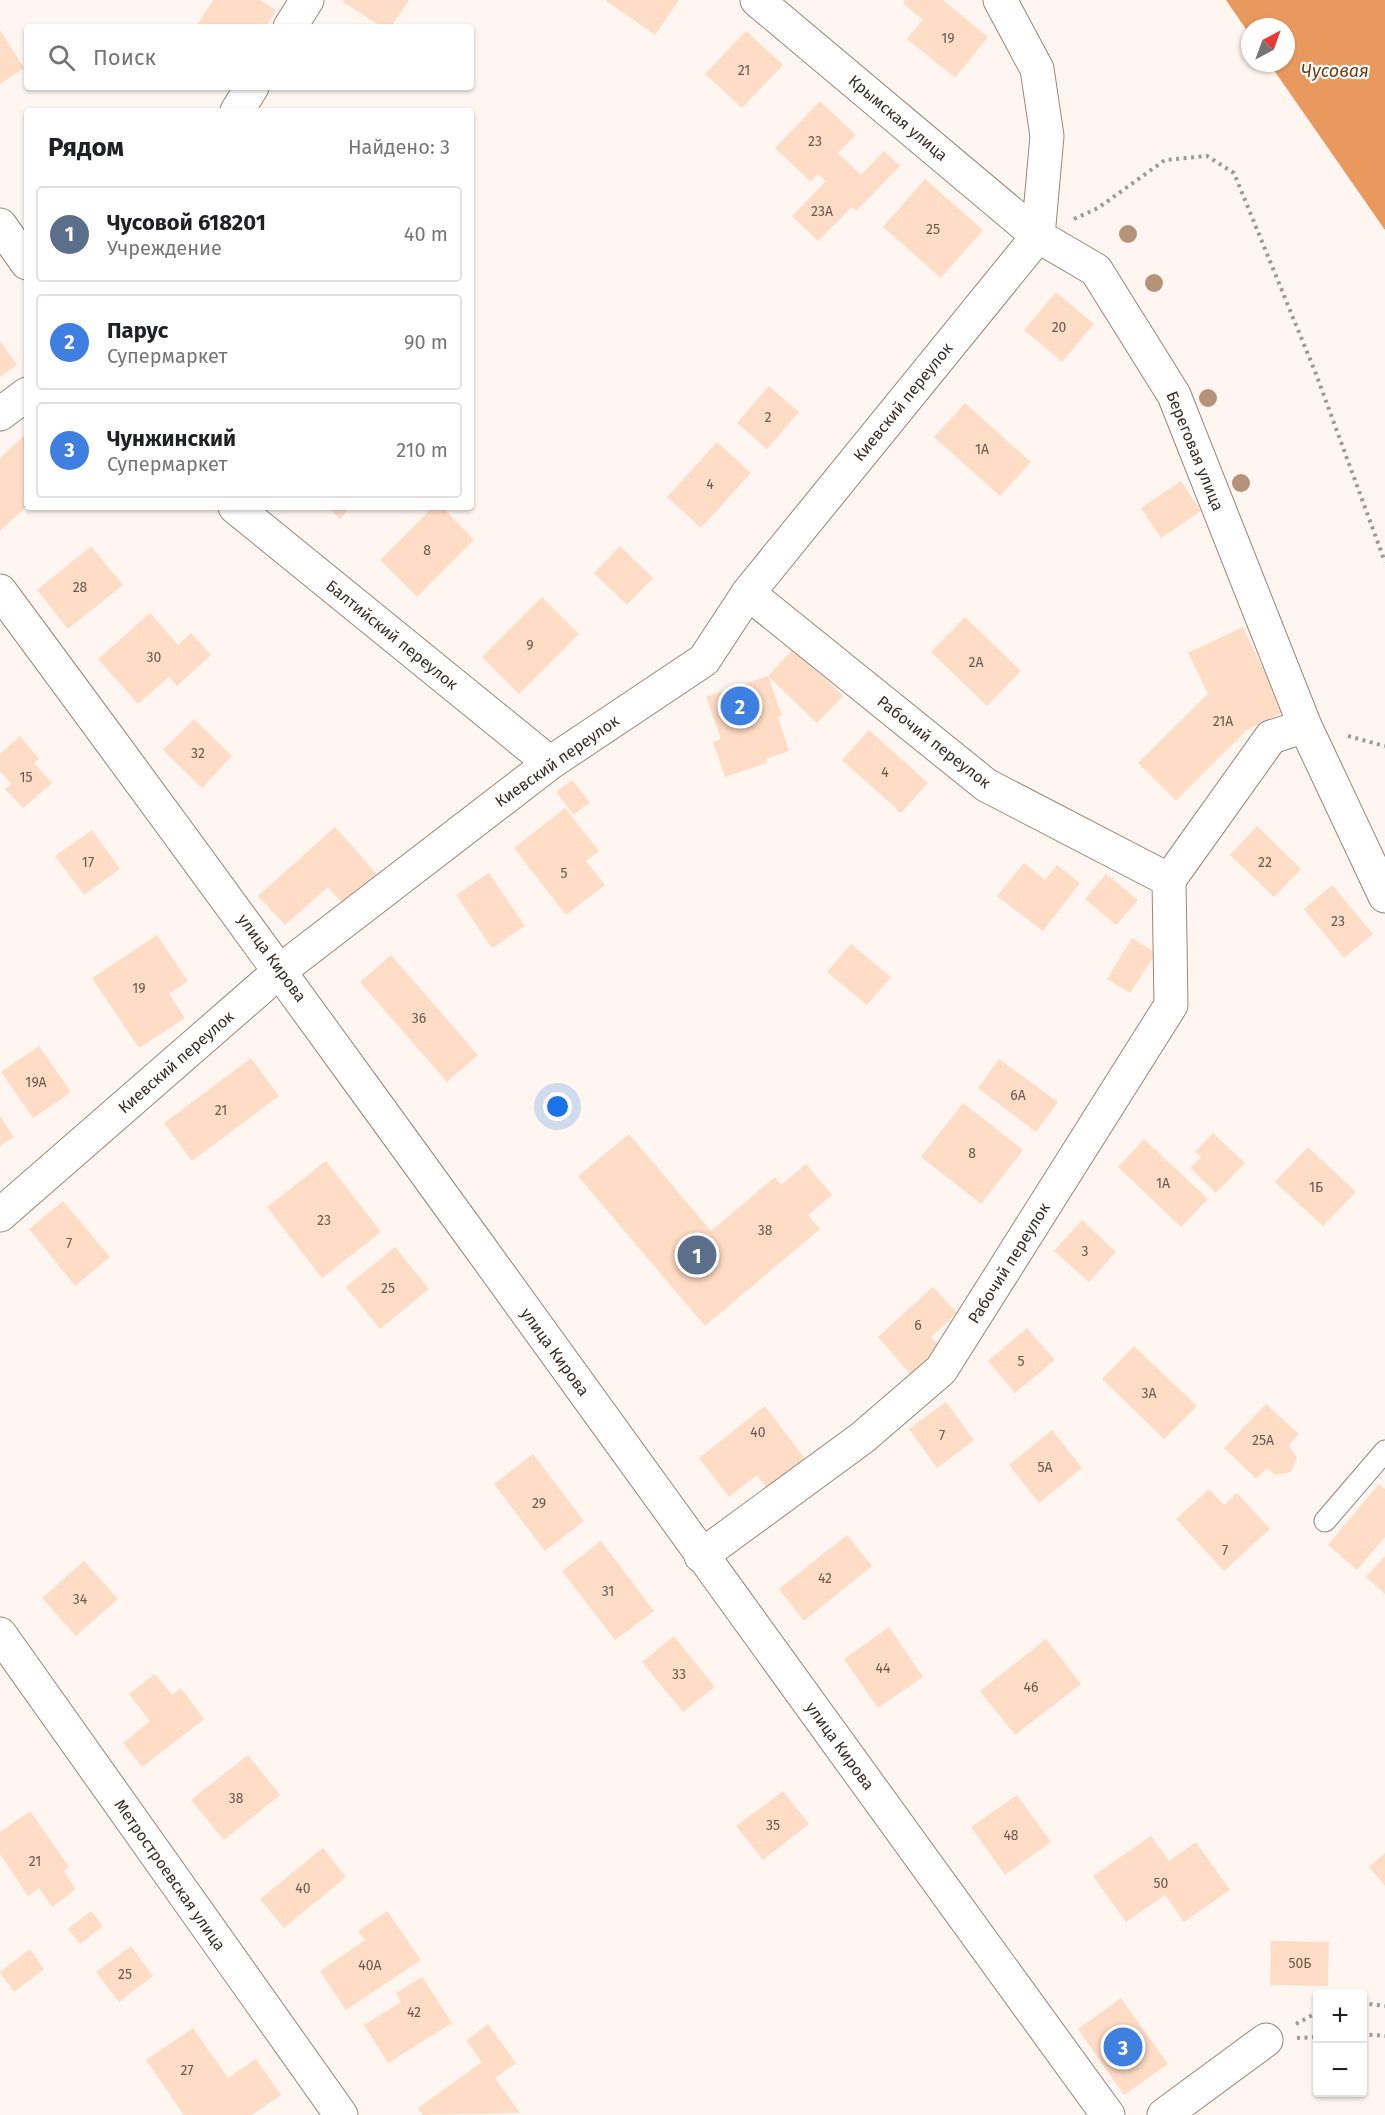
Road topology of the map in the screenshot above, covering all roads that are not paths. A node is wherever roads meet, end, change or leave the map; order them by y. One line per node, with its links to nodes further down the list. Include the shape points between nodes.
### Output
1 (307, 0): 4 (street)
2 (757, 0): 8 (street, Крымская улица)
3 (1000, 0): 8 (street, via 1037,69 1047,136)
4 (292, 24)
5 (250, 90): 6 (street)
6 (239, 108)
7 (0, 225): 9 (street)
8 (1038, 236): 14 (street, Киевский переулок); 15 (street, Береговая улица, via 1096,270 1174,395)
9 (24, 259)
10 (24, 396): 11 (street)
11 (0, 414)
12 (239, 510): 16 (street, Балтийский переулок)
13 (0, 591): 19 (street, улица Кирова)
14 (748, 593): 16 (street, Киевский переулок, via 704,660); 17 (street, Рабочий переулок, via 986,785)
15 (1305, 726): 17 (street, via 1271,737); 18 (street, Береговая улица)
16 (550, 763): 19 (street, Киевский переулок)
17 (1169, 880): 23 (street, Рабочий переулок, via 1171,1005 941,1370 862,1438)
18 (1385, 896)
19 (281, 970): 20 (street, Киевский переулок); 23 (street, улица Кирова)
20 (0, 1215)
21 (1385, 1451): 22 (lane)
22 (1324, 1521)
23 (701, 1556): 27 (street, улица Кирова)
24 (0, 1634): 26 (street, Метростроевская улица)
25 (1266, 2040): 28 (street)
26 (341, 2115)
27 (1108, 2115)
28 (1164, 2115)

